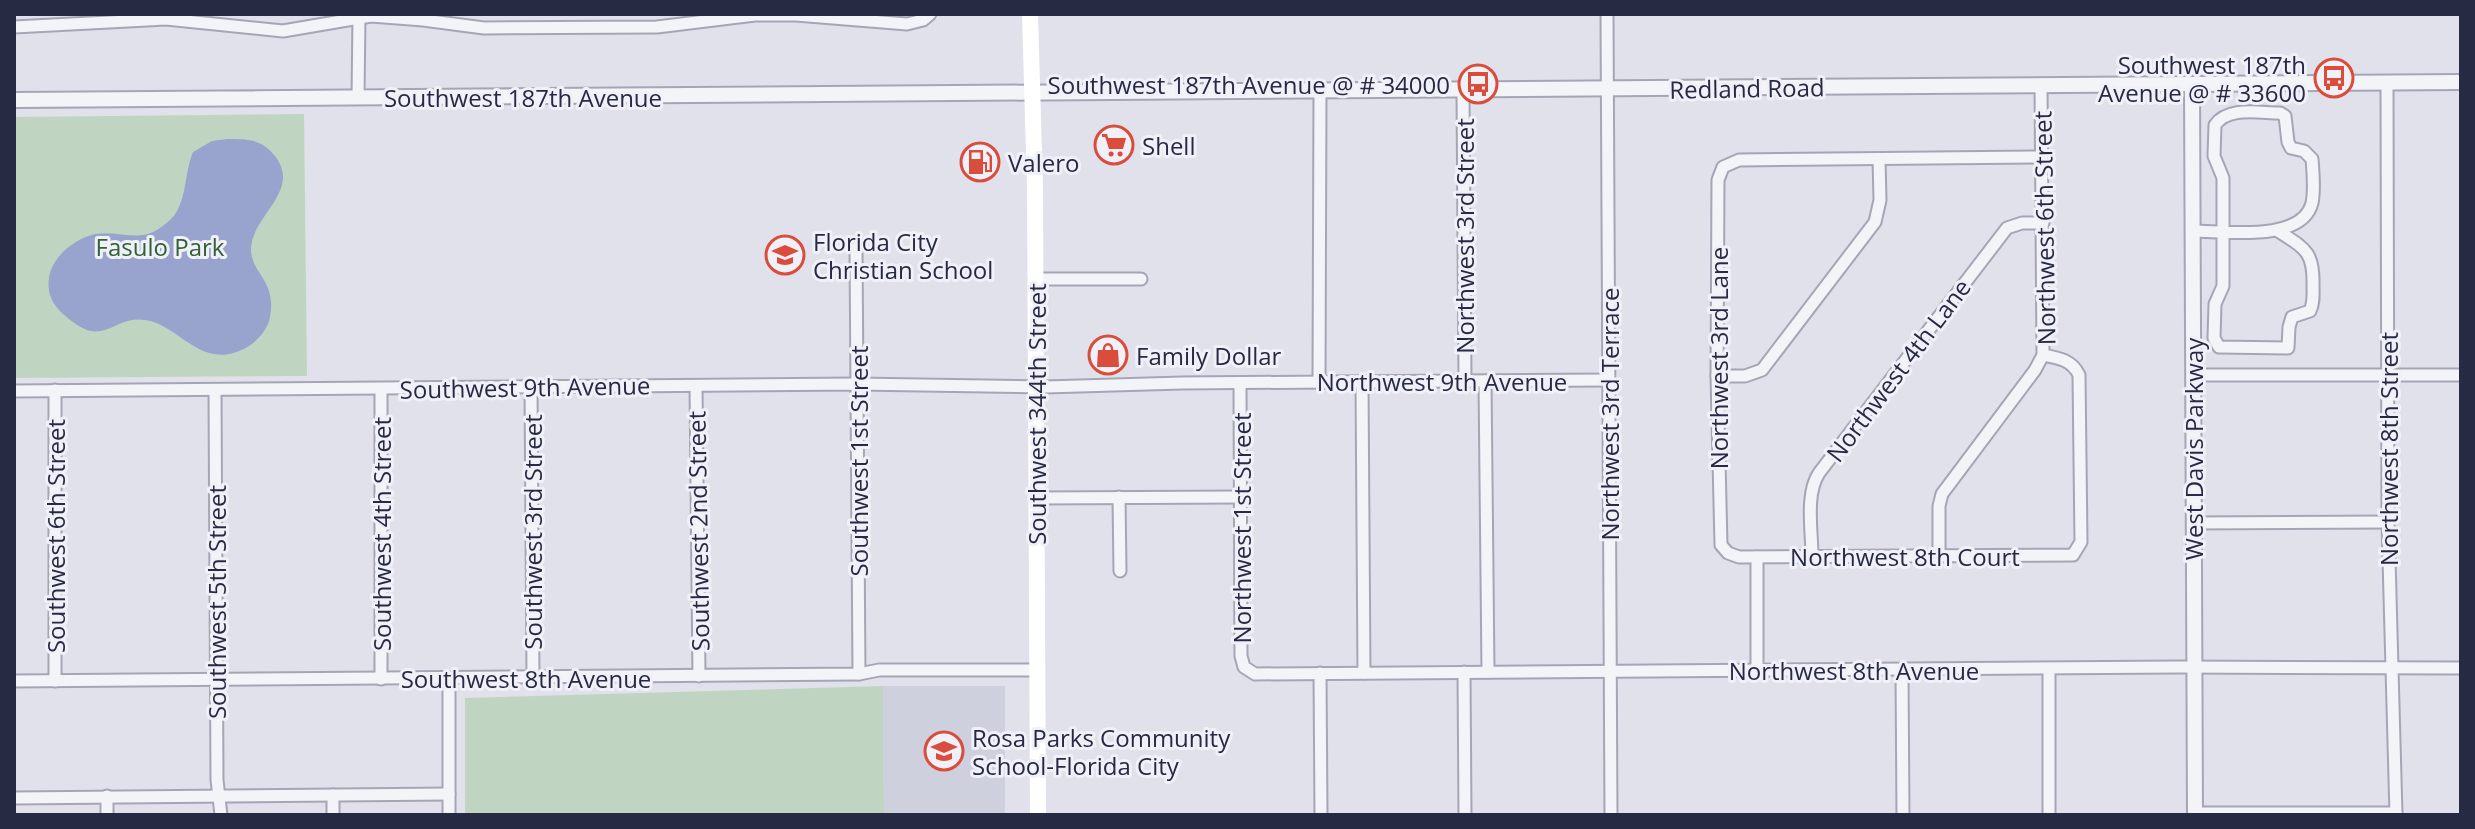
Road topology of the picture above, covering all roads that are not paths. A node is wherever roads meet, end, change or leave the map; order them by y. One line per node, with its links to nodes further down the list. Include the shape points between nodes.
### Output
1 (930, 14): 5 (street, via 907,24)
2 (1030, 14): 15 (main road, Southwest 344th Street)
3 (1607, 14): 12 (street, Northwest 3rd Terrace)
4 (358, 16): 5 (street, via 484,28 657,27 755,15); 6 (street, via 283,31 177,19); 16 (street)
5 (856, 18)
6 (79, 19): 7 (street)
7 (14, 27)
8 (2461, 82): 9 (street, Redland Road)
9 (2387, 83): 11 (street, Redland Road); 29 (street, Northwest 8th Street)
10 (2041, 84): 11 (street, Redland Road); 12 (street, Redland Road); 18 (street, Northwest 6th Street)
11 (2192, 84): 21 (street, West Davis Parkway)
12 (1608, 89): 13 (street, Redland Road); 32 (street, Northwest 3rd Terrace)
13 (1463, 91): 14 (street, Redland Road); 34 (street, Northwest 3rd Street)
14 (1320, 92): 15 (street, Redland Road); 36 (street)
15 (1032, 94): 16 (street, Southwest 187th Avenue); 25 (main road, Southwest 344th Street)
16 (358, 98): 17 (street, Southwest 187th Avenue)
17 (14, 100)
18 (2042, 157): 19 (street); 20 (street, Northwest 6th Street)
19 (1879, 159): 31 (street, via 1875,222 1762,370); 31 (street, Northwest 3rd Lane, via 1739,160 1723,167 1718,180)
20 (2043, 223): 27 (street, Northwest 6th Street); 54 (street, Northwest 4th Lane, via 2007,228 1819,473 1813,482)
21 (2193, 231): 22 (street); 28 (street, West Davis Parkway)
22 (2223, 231): 23 (street); 23 (street, via 2215,125 2229,113 2280,113 2291,148 2312,159 2313,191 2309,210); 23 (street, via 2223,286 2215,304 2214,338 2226,349 2288,348 2292,317 2310,311 2310,256)
23 (2278, 231)
24 (856, 248): 38 (street, Southwest 1st Street)
25 (1035, 279): 26 (street); 41 (main road, Southwest 344th Street)
26 (1141, 279)
27 (2043, 355): 51 (street, Northwest 6th Street, via 2072,364 2079,375); 53 (street, via 1942,494)
28 (2193, 375): 29 (street); 50 (street, West Davis Parkway)
29 (2387, 375): 30 (street); 49 (street, Northwest 8th Street)
30 (2461, 375)
31 (1717, 376): 52 (street, Northwest 3rd Lane, via 1719,539)
32 (1609, 380): 35 (street, Northwest 9th Avenue); 65 (street, Northwest 3rd Terrace)
33 (1362, 381): 34 (street, Northwest 9th Avenue); 36 (street, Northwest 9th Avenue); 69 (street)
34 (1465, 381): 35 (street, Northwest 9th Avenue)
35 (1485, 381): 67 (street, Northwest 3rd Street)
36 (1319, 382): 37 (street, Northwest 9th Avenue)
37 (1240, 383): 41 (street, Northwest 9th Avenue); 47 (street, Northwest 1st Street)
38 (857, 384): 39 (street, Southwest 9th Avenue); 41 (street, Southwest 9th Avenue); 70 (street, Southwest 1st Street)
39 (696, 386): 40 (street, Southwest 9th Avenue); 71 (street, Southwest 2nd Street)
40 (531, 387): 42 (street, Southwest 9th Avenue); 73 (street, Southwest 3rd Street)
41 (1036, 387): 48 (main road, Southwest 344th Street)
42 (381, 389): 44 (street, Southwest 9th Avenue); 74 (street, Southwest 4th Street)
43 (55, 390): 44 (street, Southwest 9th Avenue); 45 (street, Southwest 9th Avenue); 77 (street, Southwest 6th Street)
44 (215, 390): 75 (street, Southwest 5th Street)
45 (14, 391)
46 (1119, 497): 47 (street); 48 (street); 56 (street)
47 (1241, 497): 64 (street, Northwest 1st Street, via 1241,656)
48 (1036, 498): 61 (main road, Southwest 344th Street)
49 (2388, 522): 50 (street); 58 (street, Northwest 8th Street)
50 (2193, 523): 57 (street, West Davis Parkway)
51 (2081, 542): 53 (street, Northwest 8th Court, via 2073,555 2054,557)
52 (1724, 550): 55 (street, Northwest 8th Court)
53 (1939, 555): 54 (street, Northwest 8th Court)
54 (1812, 556): 55 (street, Northwest 8th Court)
55 (1757, 557): 62 (street)
56 (1120, 571)
57 (2194, 667): 58 (street, Northwest 8th Avenue); 60 (street, Northwest 8th Avenue); 83 (street, West Davis Parkway)
58 (2394, 668): 59 (street, Northwest 8th Avenue); 84 (street, Northwest 8th Street)
59 (2461, 668)
60 (2049, 669): 63 (street, Northwest 8th Avenue); 94 (street)
61 (1037, 670): 70 (street, Southwest 8th Avenue); 89 (main road, Southwest 344th Street)
62 (1757, 670): 63 (street, Northwest 8th Avenue); 65 (street, Northwest 8th Avenue)
63 (1902, 670): 93 (street)
64 (1248, 671): 68 (street, Northwest 8th Avenue)
65 (1610, 671): 67 (street, Northwest 8th Avenue); 92 (street, Northwest 3rd Terrace)
66 (1464, 672): 67 (street, Northwest 8th Avenue); 69 (street, Northwest 8th Avenue); 91 (street)
67 (1488, 672)
68 (1320, 673): 69 (street, Northwest 8th Avenue); 90 (street)
69 (1364, 673)
70 (859, 674): 71 (street, Southwest 8th Avenue)
71 (699, 676): 73 (street, Southwest 8th Avenue)
72 (449, 678): 73 (street, Southwest 8th Avenue); 74 (street, Southwest 8th Avenue); 78 (street)
73 (533, 678)
74 (381, 679): 75 (street, Southwest 8th Avenue)
75 (216, 680): 77 (street, Southwest 8th Avenue); 79 (street, Southwest 5th Street)
76 (14, 681): 77 (street, Southwest 8th Avenue)
77 (55, 681)
78 (449, 794): 80 (street); 88 (street)
79 (219, 795): 80 (street); 81 (street); 86 (street, Southwest 5th Street)
80 (333, 795): 87 (street)
81 (107, 796): 82 (street); 85 (street)
82 (14, 798)
83 (2195, 814): 84 (street)
84 (2396, 814)
85 (107, 815)
86 (221, 815)
87 (333, 815)
88 (449, 815)
89 (1038, 815)
90 (1321, 815)
91 (1465, 815)
92 (1611, 815)
93 (1903, 815)
94 (2049, 815)

